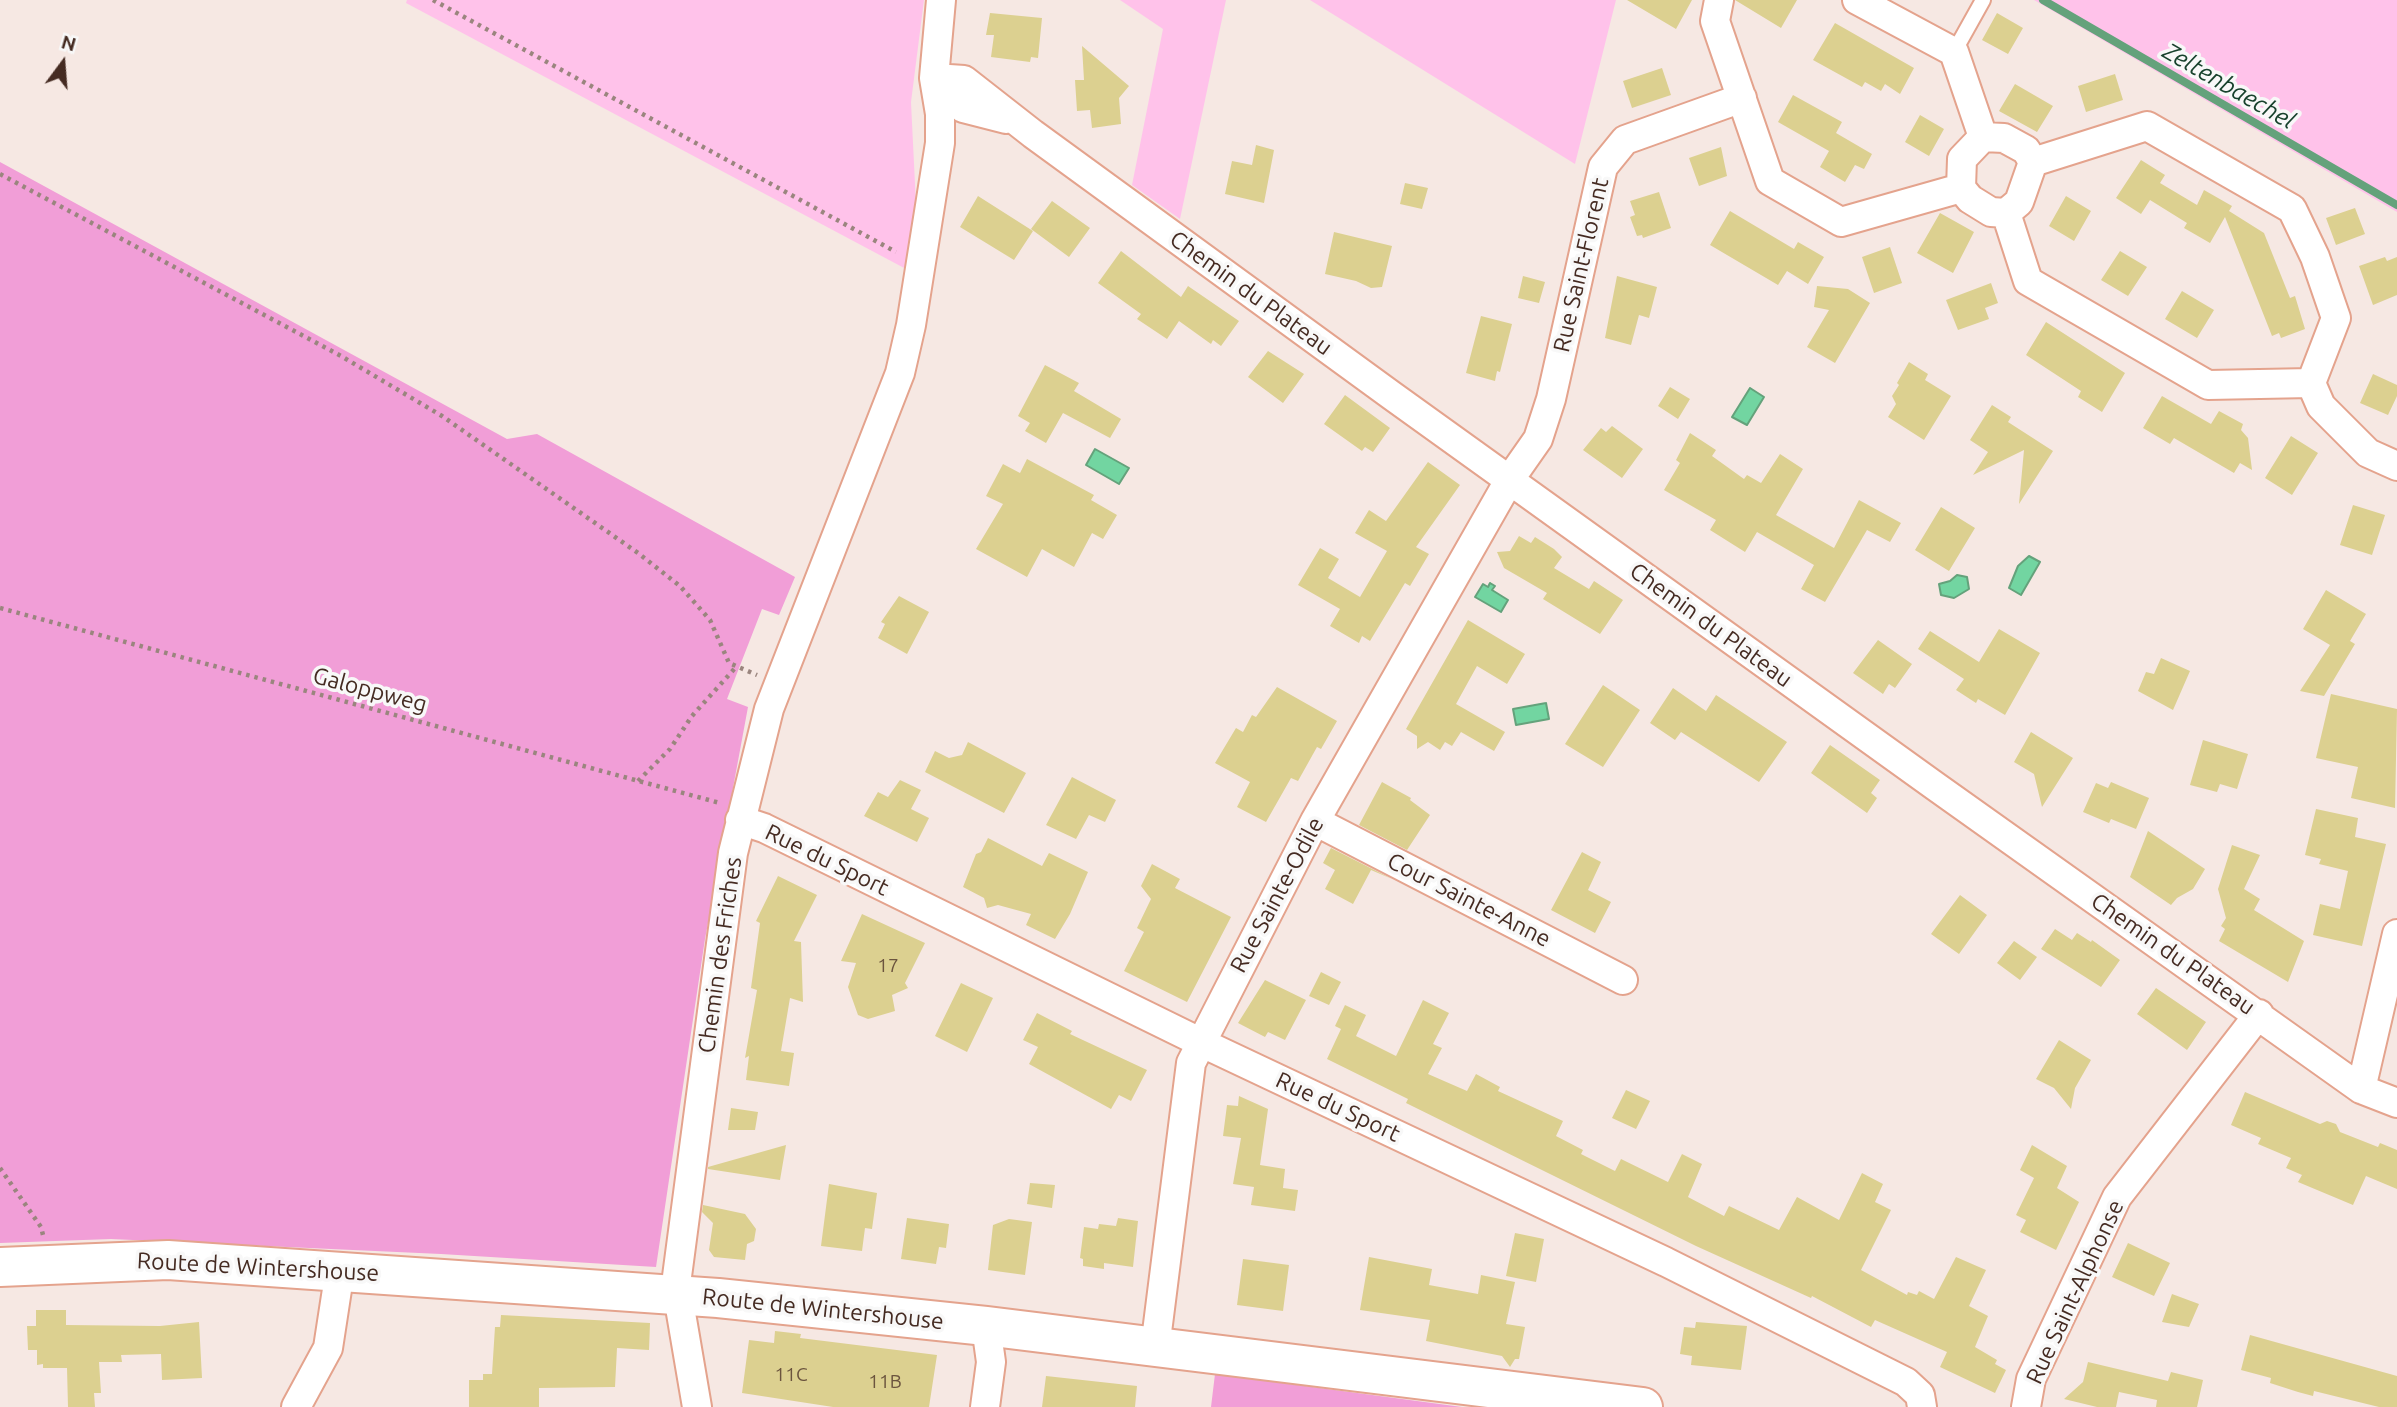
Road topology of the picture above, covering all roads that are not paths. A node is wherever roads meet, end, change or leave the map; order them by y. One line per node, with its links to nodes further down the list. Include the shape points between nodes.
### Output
1 (941, 0): 6 (street, Chemin des Friches)
2 (1719, 0): 7 (street, via 1715,21)
3 (1857, 0): 5 (street)
4 (1983, 0): 5 (lane)
5 (1954, 52): 8 (street)
6 (934, 78): 14 (street, Chemin du Plateau, via 963,108 1010,121 1032,134); 15 (street, Chemin des Friches, via 922,116 924,248 900,373 779,684)
7 (1742, 98): 10 (street, via 1770,181 1841,222); 14 (street, Rue Saint-Florent, via 1625,140 1604,167 1551,399 1538,439)
8 (1983, 137): 9 (street, via 2004,138 2026,150); 10 (street, via 1962,159)
9 (2033, 162): 11 (street, via 2019,202); 12 (street, via 2147,126 2292,209 2336,318)
10 (1961, 188): 11 (street, via 1991,212)
11 (2006, 213): 12 (street, via 2028,281 2208,385)
12 (2311, 383): 13 (street, via 2320,406 2368,453)
13 (2397, 466)
14 (1510, 480): 16 (street, Rue Sainte-Odile); 19 (street, Chemin du Plateau)
15 (735, 813): 20 (street, Rue du Sport); 25 (street, Chemin des Friches)
16 (1315, 821): 18 (street, Cour Sainte-Anne); 20 (street, Rue Sainte-Odile)
17 (2397, 934): 21 (street)
18 (1623, 980)
19 (2259, 1014): 21 (street, Chemin du Plateau); 33 (street, Rue Saint-Alphonse, via 2117,1197 2031,1378)
20 (1200, 1042): 27 (street, Rue Sainte-Odile, via 1191,1063); 32 (street, Rue du Sport, via 1666,1262 1906,1382 1920,1395)
21 (2361, 1089): 22 (street, Chemin du Plateau)
22 (2397, 1103)
23 (0, 1267): 24 (street, Route de Wintershouse, via 168,1259)
24 (340, 1270): 25 (street, Route de Wintershouse); 28 (street, via 327,1348)
25 (677, 1295): 26 (street, Route de Wintershouse); 29 (street, Chemin des Friches)
26 (986, 1326): 27 (street, Route de Wintershouse); 30 (street, via 991,1362)
27 (1155, 1348): 31 (street, Route de Wintershouse)
28 (296, 1407)
29 (698, 1407)
30 (985, 1407)
31 (1643, 1407)
32 (1922, 1407)
33 (2026, 1407)

